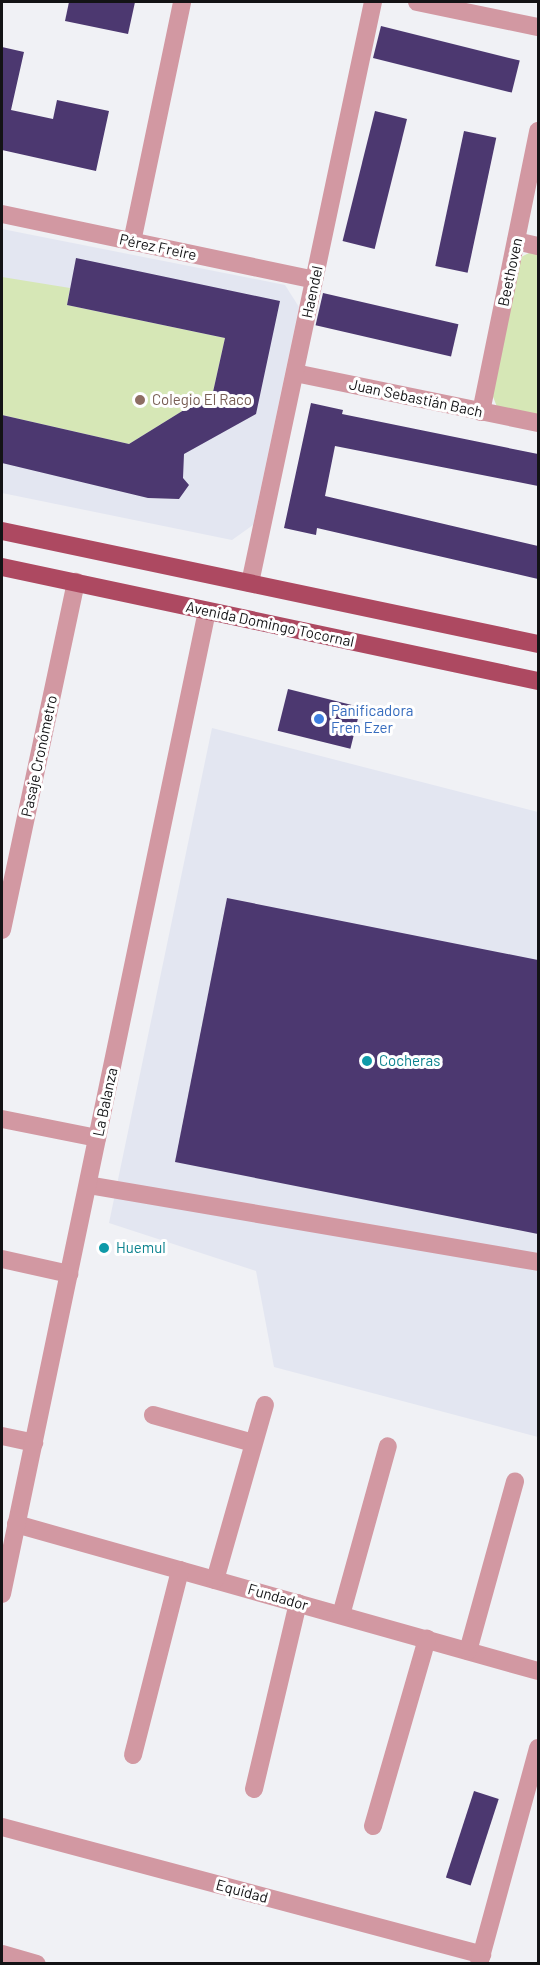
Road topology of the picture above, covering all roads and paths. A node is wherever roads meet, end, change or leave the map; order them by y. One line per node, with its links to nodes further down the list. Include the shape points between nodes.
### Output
1 (182, 2): 9 (street)
2 (373, 2): 11 (street, Haendel)
3 (417, 2): 4 (street)
4 (495, 10): 5 (street)
5 (538, 27)
6 (538, 131): 8 (street, Beethoven)
7 (2, 214): 9 (street, Pérez Freire)
8 (516, 241): 10 (street); 13 (street, Beethoven)
9 (132, 242): 11 (street, Pérez Freire)
10 (538, 246)
11 (314, 280): 12 (street, Haendel)
12 (294, 373): 13 (street, Juan Sebastián Bach); 18 (street, Haendel)
13 (481, 412): 14 (street, Juan Sebastián Bach)
14 (538, 423)
15 (2, 531): 18 (main road)
16 (2, 567): 17 (main road, Avenida Domingo Tocornal)
17 (75, 582): 19 (main road, Avenida Domingo Tocornal); 22 (street, Pasaje Cronómetro)
18 (250, 583): 20 (main road)
19 (207, 611): 21 (main road, Avenida Domingo Tocornal); 24 (street, La Balanza)
20 (538, 644)
21 (538, 681)
22 (2, 930)
23 (2, 1119): 24 (street)
24 (97, 1138): 25 (street, La Balanza)
25 (88, 1185): 27 (street); 28 (street, La Balanza)
26 (2, 1259): 28 (street)
27 (538, 1262)
28 (69, 1274): 32 (street, La Balanza)
29 (264, 1405): 33 (street)
30 (153, 1415): 33 (street)
31 (2, 1436): 32 (street)
32 (34, 1443): 36 (street, La Balanza)
33 (253, 1443): 38 (street)
34 (388, 1446): 41 (street)
35 (515, 1480): 43 (street)
36 (16, 1524): 37 (street, Fundador); 39 (street, La Balanza)
37 (180, 1570): 38 (street, Fundador); 46 (street)
38 (215, 1580): 40 (street, Fundador)
39 (2, 1594)
40 (298, 1603): 41 (street, Fundador); 48 (street)
41 (341, 1615): 42 (street, Fundador)
42 (427, 1639): 43 (street, Fundador); 50 (street)
43 (468, 1651): 44 (street, Fundador)
44 (538, 1671)
45 (538, 1748): 47 (street)
46 (133, 1755)
47 (535, 1774): 52 (street)
48 (254, 1789)
49 (2, 1827): 52 (street, Equidad)
50 (373, 1827)
51 (2, 1954): 53 (street)
52 (481, 1959)
53 (37, 1964)

